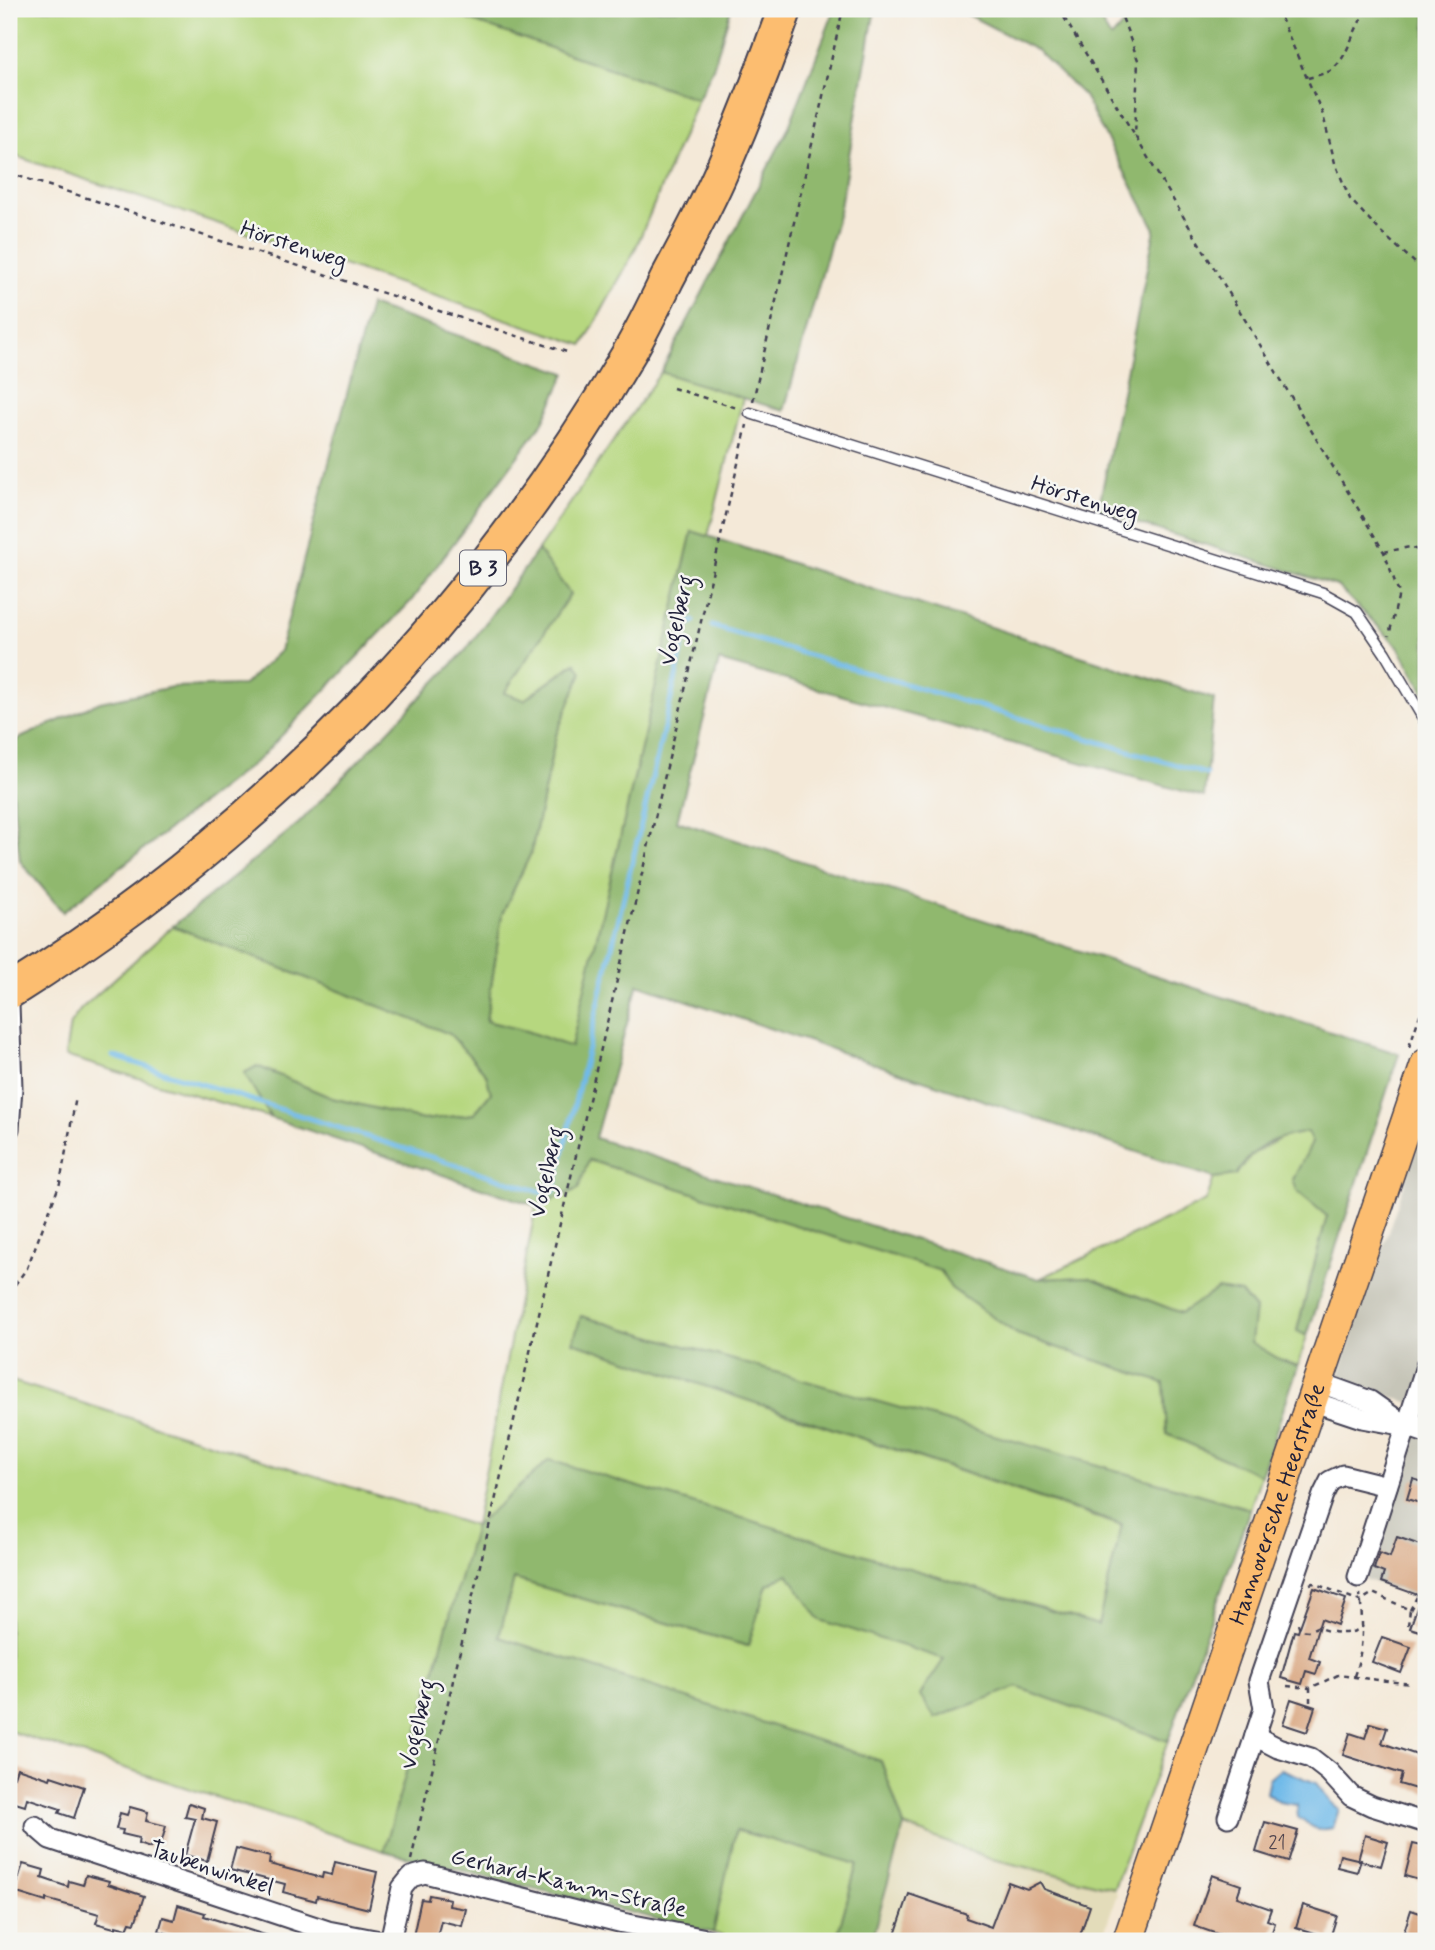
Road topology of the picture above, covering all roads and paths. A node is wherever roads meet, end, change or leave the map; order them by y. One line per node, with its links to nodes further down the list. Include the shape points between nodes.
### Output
1 (785, 9): 20 (highway, B 3, via 721,174 630,351 546,484 441,621 328,742 244,819 125,915)
2 (843, 9): 15 (path, Vogelberg)
3 (1059, 9): 10 (path)
4 (1119, 9): 10 (path, via 1138,60)
5 (1278, 9): 9 (path)
6 (1369, 9): 9 (path, via 1359,18 1343,57 1329,71)
7 (1390, 9): 8 (path)
8 (1404, 9)
9 (1308, 78): 12 (path, via 1350,199)
10 (1136, 137): 16 (path)
11 (9, 173): 13 (path, Hörstenweg)
12 (1426, 273)
13 (567, 352)
14 (673, 388): 15 (path)
15 (750, 413): 18 (lane, Hörstenweg, via 1323,593 1357,612); 49 (path, Vogelberg, via 414,1844)
16 (1384, 551): 17 (path, via 1410,547); 18 (path, via 1399,593)
17 (1426, 553)
18 (1385, 653): 19 (lane, Hörstenweg)
19 (1426, 723)
20 (9, 992)
21 (9, 1004): 24 (street)
22 (1426, 1065): 27 (main road, Hannoversche Heerstraße)
23 (76, 1097): 25 (path, via 60,1183 27,1268)
24 (9, 1129)
25 (9, 1293)
26 (1426, 1366): 29 (street)
27 (1314, 1392): 29 (street, via 1362,1418); 54 (main road, Hannoversche Heerstraße)
28 (1426, 1419): 29 (lane)
29 (1406, 1426): 30 (street); 31 (street)
30 (1426, 1433)
31 (1387, 1486): 32 (street); 45 (street, via 1343,1475 1330,1481 1259,1681 1264,1709)
32 (1358, 1577): 35 (path)
33 (1309, 1585): 35 (path, via 1325,1586)
34 (1426, 1588): 36 (path)
35 (1360, 1601): 36 (path, via 1373,1593); 39 (path)
36 (1410, 1610): 38 (path)
37 (1298, 1624): 39 (path, via 1300,1630 1317,1627 1339,1633)
38 (1408, 1625)
39 (1363, 1626): 40 (path)
40 (1354, 1676): 41 (path); 43 (path, via 1338,1675)
41 (1411, 1684)
42 (1287, 1686): 43 (path)
43 (1310, 1688): 44 (path)
44 (1310, 1702)
45 (1255, 1736): 46 (street); 47 (street, via 1311,1758 1351,1796)
46 (1227, 1817)
47 (1426, 1823)
48 (35, 1826): 51 (street, Taubenwinkel, via 50,1839 328,1931)
49 (411, 1877): 50 (street, Gerhard-Kamm-Straße, via 425,1873); 52 (street, via 402,1888)
50 (621, 1932): 53 (street, Gerhard-Kamm-Straße)
51 (380, 1941)
52 (390, 1941)
53 (717, 1941)
54 (1128, 1941)

